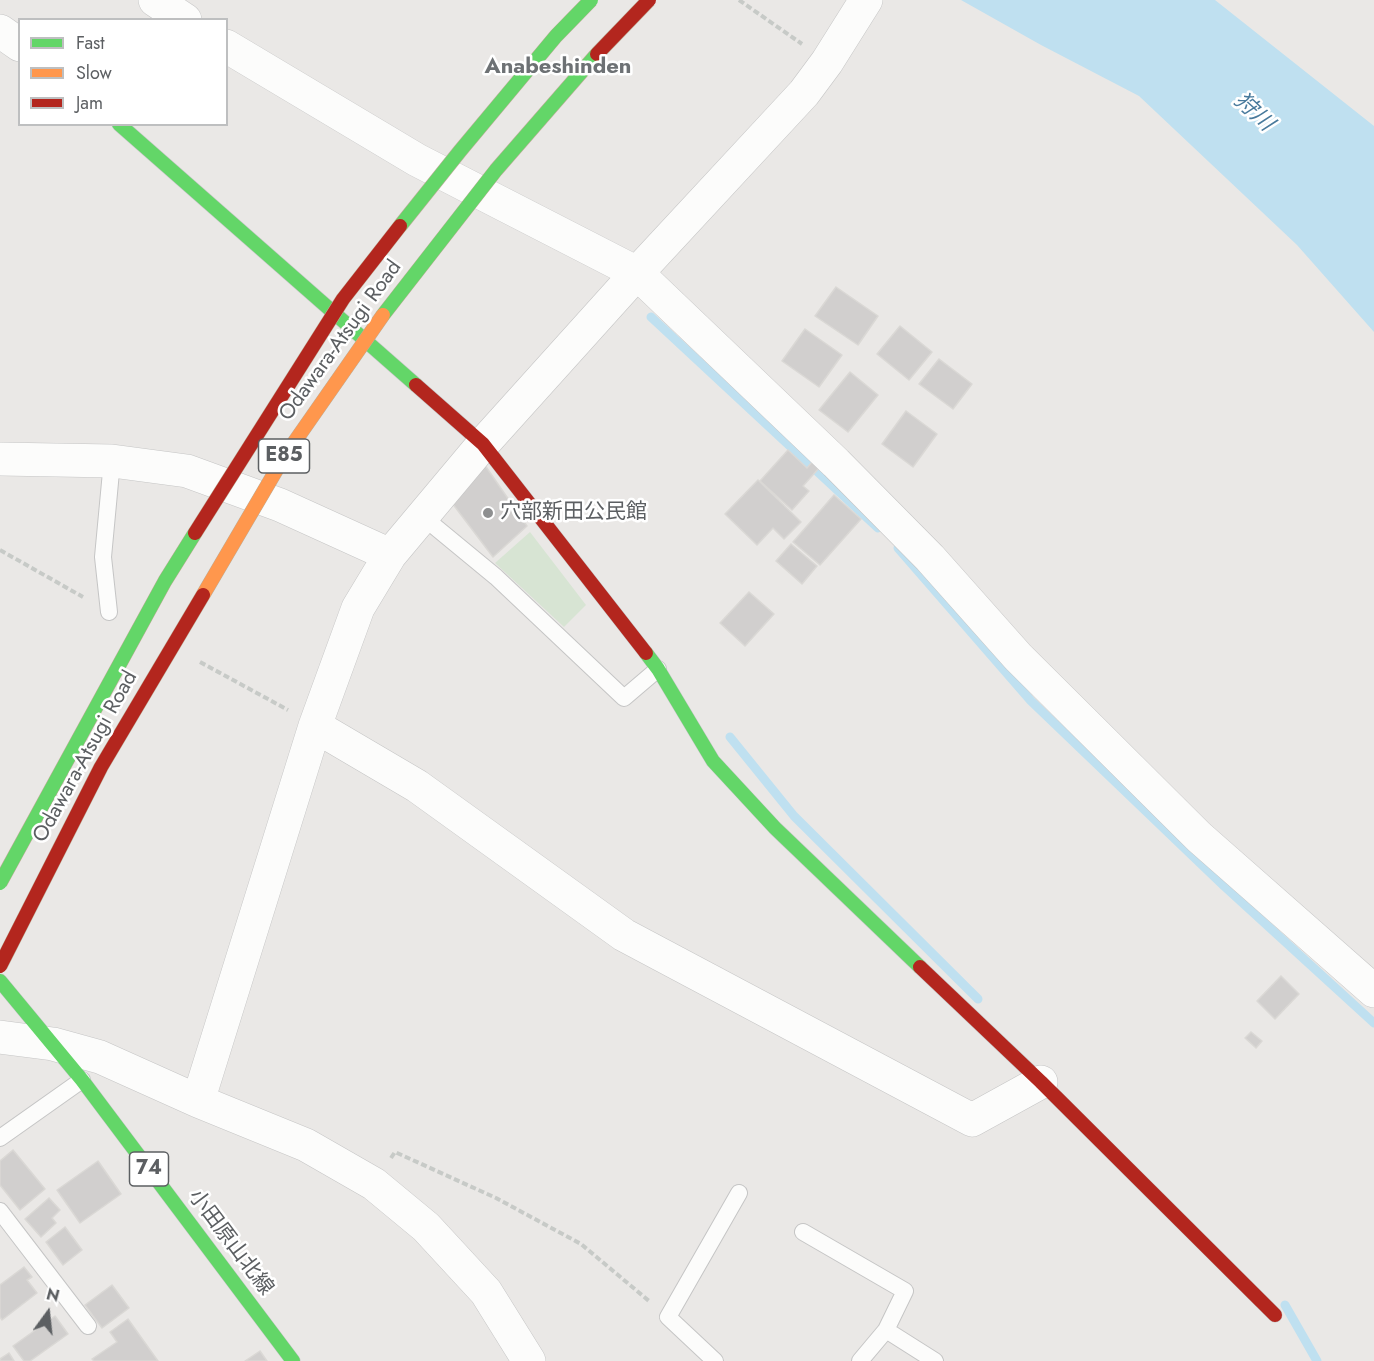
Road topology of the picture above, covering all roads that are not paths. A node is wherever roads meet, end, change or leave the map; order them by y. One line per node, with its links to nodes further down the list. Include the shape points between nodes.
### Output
1 (155, 0): 5 (street)
2 (591, 0): 19 (main road, Odawara-Atsugi Road / E85, bridge, via 555,36 343,299 165,580)
3 (649, 0): 20 (main road, Odawara-Atsugi Road / E85, bridge, via 496,170 381,317 284,457 101,767)
4 (866, 0): 10 (street, via 804,93)
5 (182, 18)
6 (0, 31): 7 (street)
7 (18, 44)
8 (228, 47): 10 (street, via 417,160)
9 (121, 126): 11 (main road)
10 (637, 273): 11 (street); 22 (street, via 836,463 930,558 1018,657 1199,837)
11 (483, 444): 14 (street); 17 (main road)
12 (0, 459): 13 (street)
13 (112, 461): 15 (street, via 187,471 280,506); 16 (lane, via 103,557)
14 (422, 516): 15 (street); 17 (lane, via 496,577 624,698)
15 (390, 555): 18 (street, via 358,608)
16 (109, 612)
17 (658, 669): 26 (main road, via 712,761 775,828)
18 (315, 726): 26 (street, via 417,786 624,935 972,1120); 27 (street)
19 (0, 883)
20 (0, 966)
21 (0, 981): 24 (main road, 小田原山北線 / 74)
22 (1374, 991)
23 (0, 1037): 24 (street)
24 (53, 1044): 25 (main road, 小田原山北線 / 74); 27 (street, via 100,1056)
25 (82, 1080): 28 (lane); 35 (main road, 小田原山北線 / 74)
26 (1041, 1082): 32 (main road)
27 (198, 1101): 36 (street, via 306,1145 374,1185 426,1227 486,1292)
28 (0, 1138)
29 (739, 1193): 37 (lane, via 668,1317)
30 (0, 1211): 33 (lane)
31 (803, 1232): 34 (lane, via 905,1291)
32 (1275, 1315)
33 (88, 1326)
34 (886, 1330): 38 (lane); 39 (lane)
35 (293, 1361)
36 (529, 1361)
37 (715, 1361)
38 (860, 1361)
39 (935, 1361)

